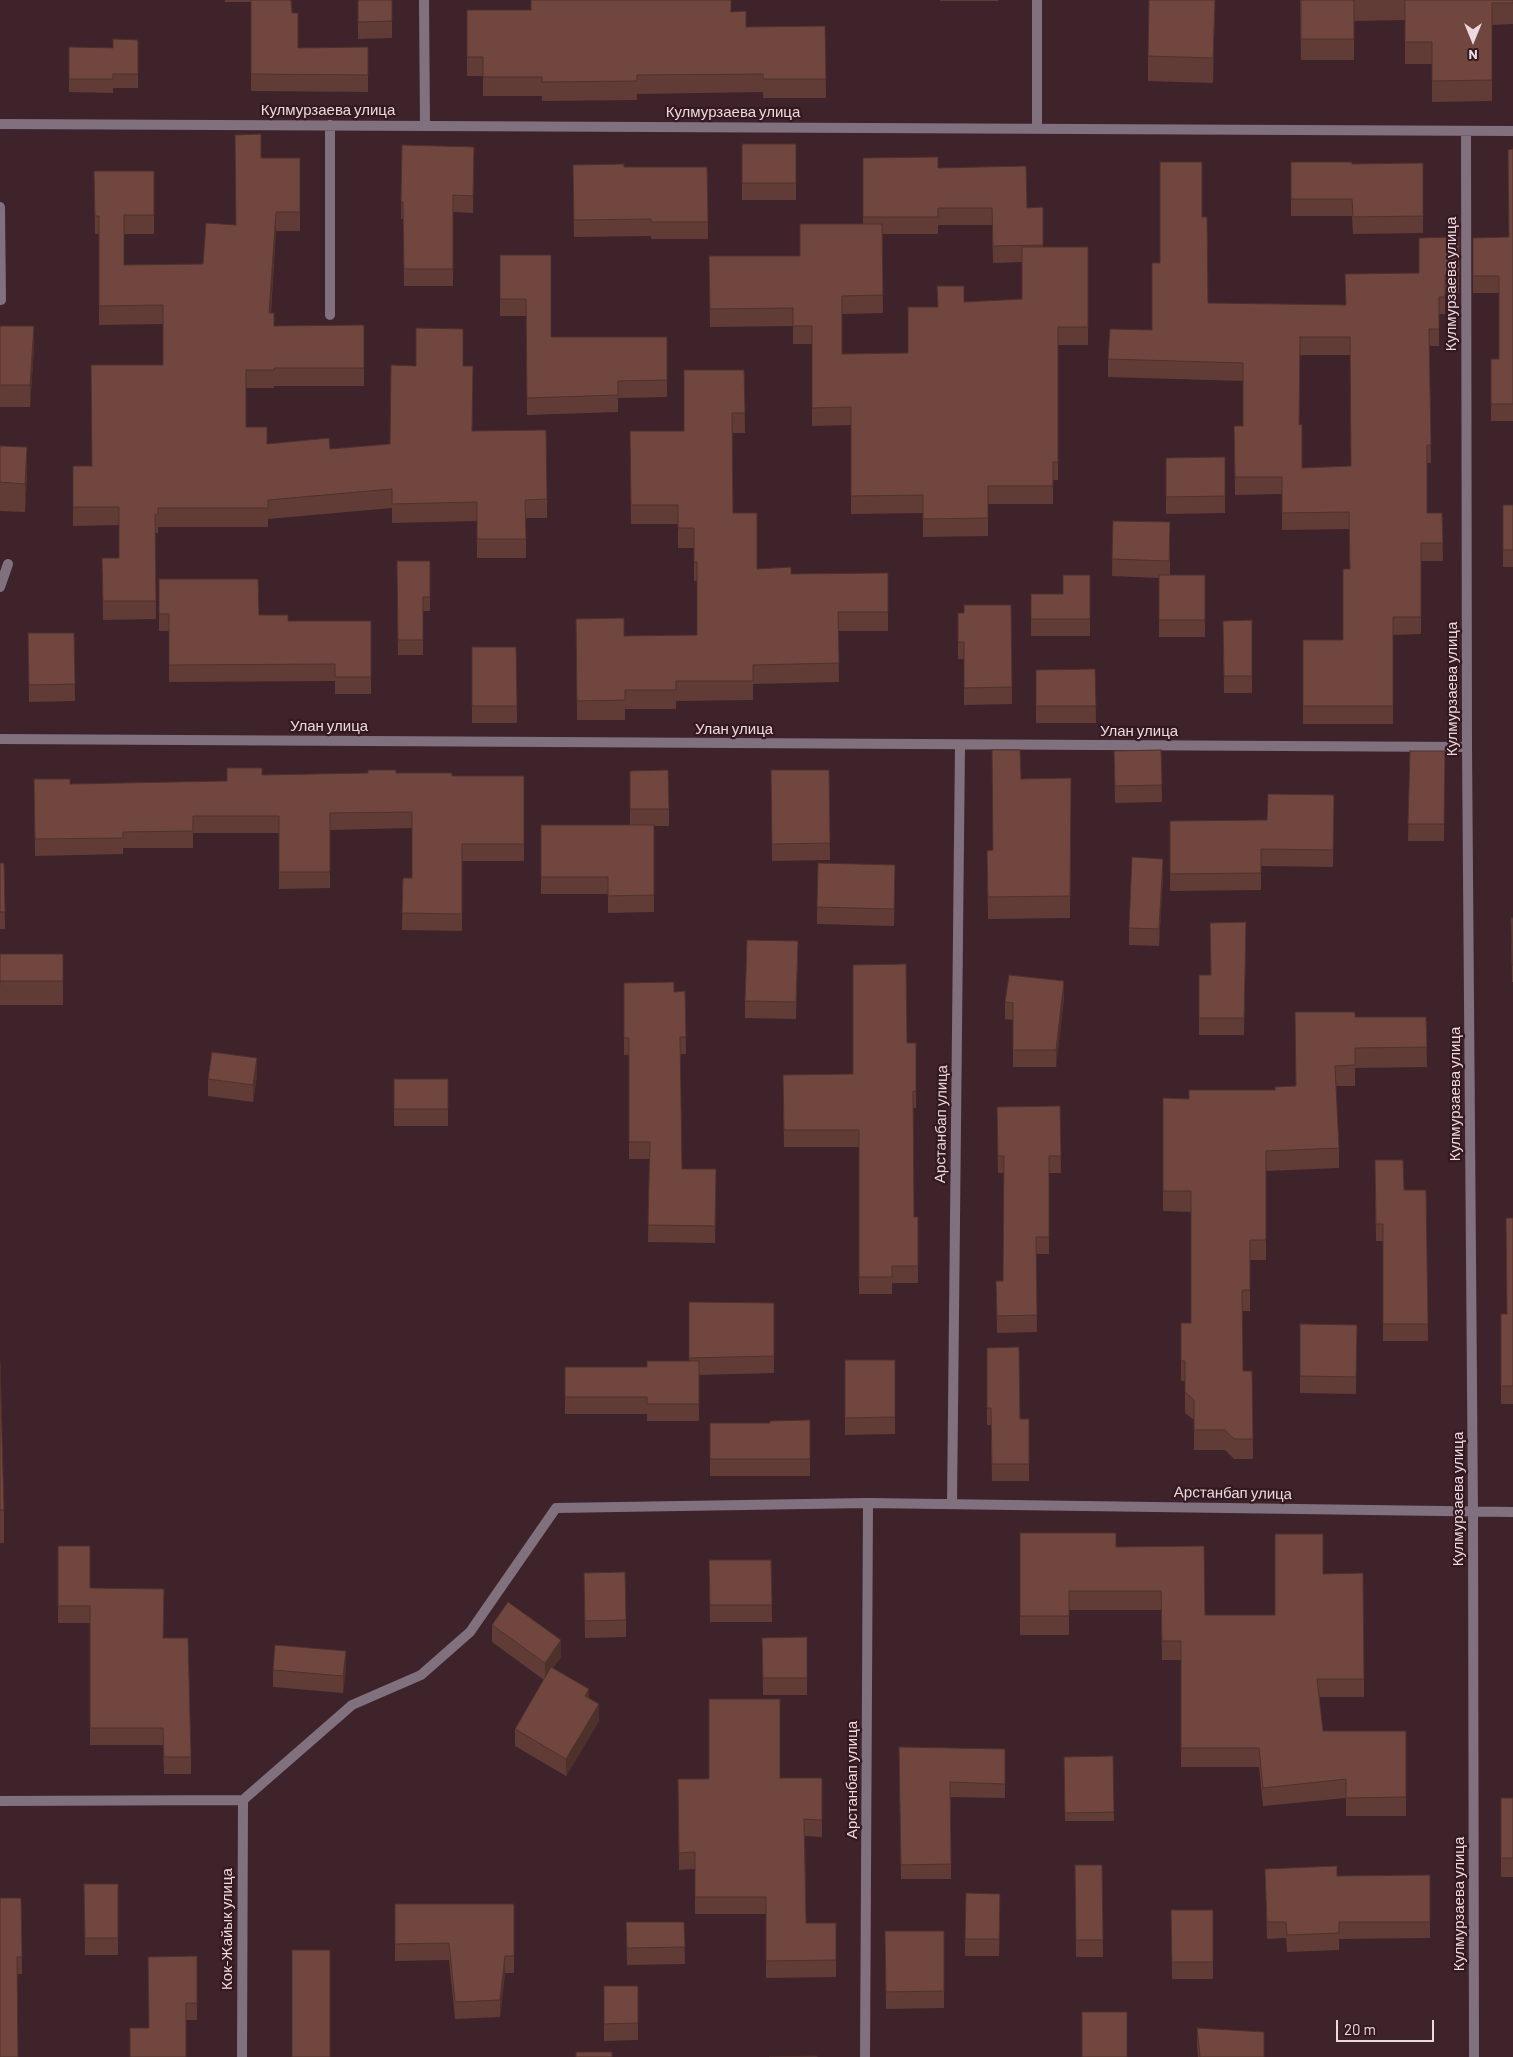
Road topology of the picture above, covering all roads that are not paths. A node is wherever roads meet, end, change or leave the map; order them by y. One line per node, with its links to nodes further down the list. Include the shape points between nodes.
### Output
1 (424, 0): 5 (street)
2 (1037, 0): 6 (street)
3 (0, 124): 4 (street, Кулмурзаева улица)
4 (330, 125): 5 (street, Кулмурзаева улица); 11 (street)
5 (425, 125): 6 (street, Кулмурзаева улица)
6 (1037, 129): 7 (street, Кулмурзаева улица)
7 (1466, 131): 8 (street, Кулмурзаева улица); 16 (street, Кулмурзаева улица)
8 (1513, 131)
9 (0, 208): 10 (street)
10 (1, 300)
11 (330, 315)
12 (8, 564): 13 (street)
13 (0, 586)
14 (0, 739): 15 (street, Улан улица)
15 (960, 745): 16 (street, Улан улица); 18 (street, Арстанбап улица)
16 (1467, 747): 19 (street, Кулмурзаева улица)
17 (868, 1503): 18 (street, Арстанбап улица); 21 (street, Арстанбап улица, via 556,1508 470,1632 421,1675 352,1705); 24 (street, Арстанбап улица)
18 (952, 1504): 19 (street, Арстанбап улица)
19 (1474, 1512): 20 (street, Арстанбап улица); 25 (street, Кулмурзаева улица)
20 (1513, 1512)
21 (243, 1800): 22 (street); 23 (street, Кок-Жайык улица)
22 (0, 1801)
23 (242, 2057)
24 (865, 2057)
25 (1474, 2057)

